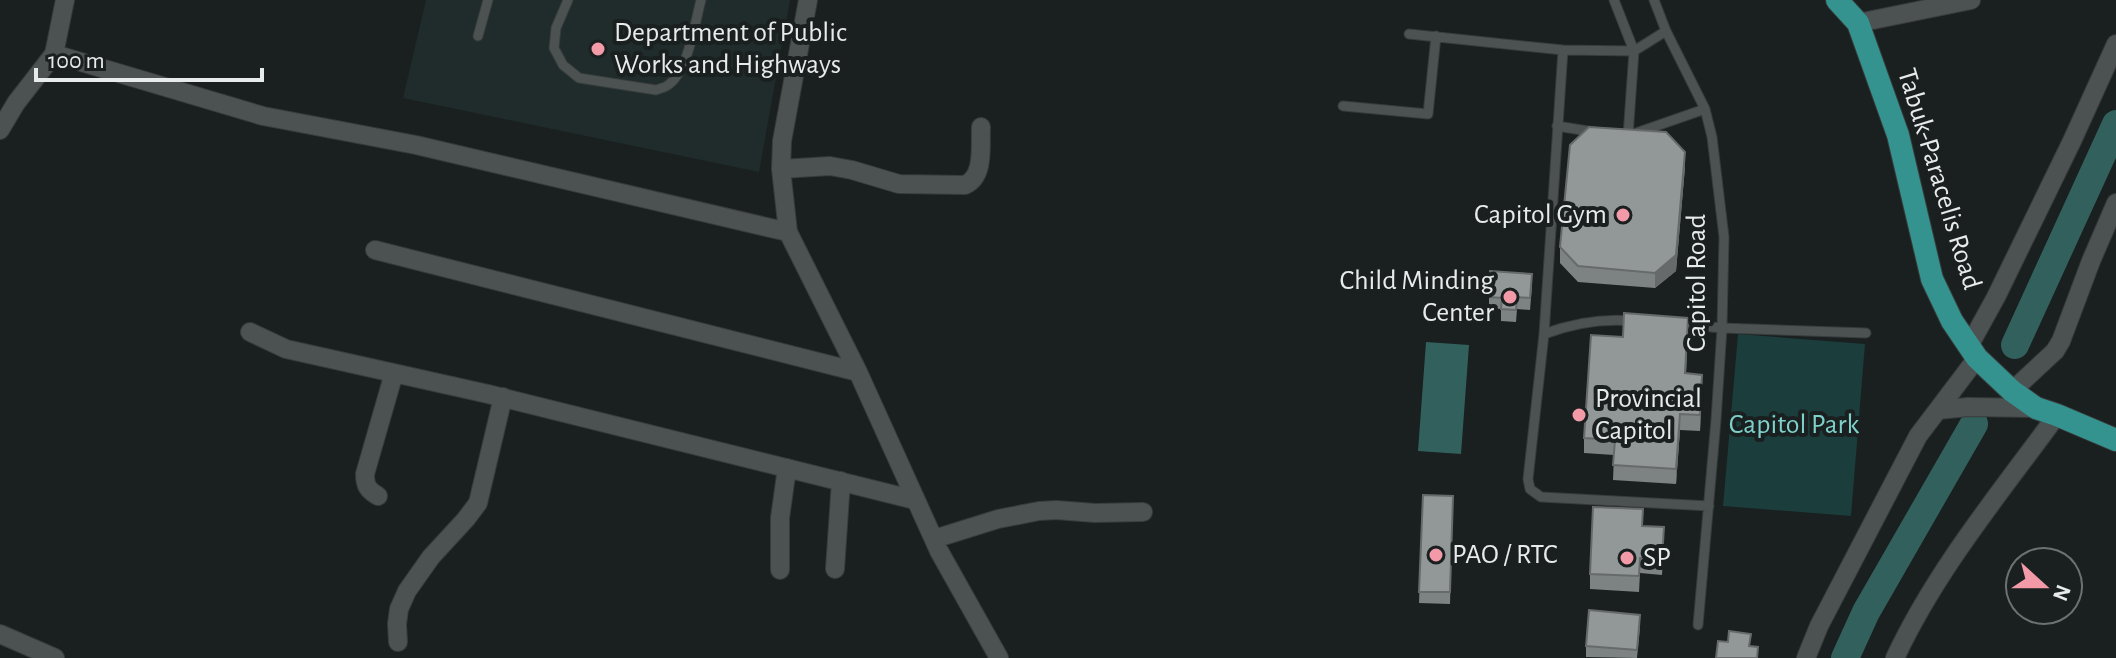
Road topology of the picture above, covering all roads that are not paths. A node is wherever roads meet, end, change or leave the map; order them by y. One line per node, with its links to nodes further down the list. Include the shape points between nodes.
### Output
1 (65, 0): 18 (street)
2 (488, 0): 13 (lane)
3 (568, 0): 4 (lane, via 554,48 563,65 579,78 656,90 679,74)
4 (701, 0)
5 (808, 0): 27 (street, via 786,110)
6 (1614, 0): 17 (lane)
7 (1654, 0): 11 (lane, Capitol Road)
8 (1837, 0): 10 (main road, Tabuk-Paracelis Road)
9 (1971, 0): 10 (street)
10 (1858, 23): 37 (main road, Tabuk-Paracelis Road, via 1898,135 1932,279)
11 (1666, 31): 17 (lane); 20 (lane, Capitol Road)
12 (1409, 34): 14 (lane)
13 (478, 36)
14 (1436, 36): 16 (lane); 19 (lane, via 1428,114)
15 (2116, 44): 37 (street)
16 (1563, 50): 17 (lane); 21 (lane)
17 (1634, 51): 26 (lane)
18 (54, 54): 23 (street); 29 (street, via 263,116 416,145)
19 (1343, 106)
20 (1705, 109): 26 (lane); 33 (lane, Capitol Road, via 1724,237)
21 (1557, 126): 24 (lane); 36 (lane)
22 (981, 127): 27 (street, via 978,170 965,185 899,184 830,166)
23 (0, 130)
24 (1600, 132)
25 (1614, 134): 26 (lane)
26 (1628, 136)
27 (781, 169): 29 (street)
28 (2116, 203): 40 (street, via 2061,341)
29 (788, 232): 38 (street)
30 (375, 250): 38 (street)
31 (1643, 321): 36 (lane, via 1588,322)
32 (1659, 323): 33 (lane)
33 (1722, 328): 35 (lane); 49 (lane, Capitol Road)
34 (250, 332): 39 (street, via 286,349)
35 (1866, 333)
36 (1544, 334): 49 (lane, via 1530,489 1541,497)
37 (1973, 352): 40 (main road, Tabuk-Paracelis Road); 42 (street)
38 (858, 372): 48 (street)
39 (394, 373): 41 (street); 47 (street, via 365,474 368,490)
40 (2012, 391): 43 (main road, Tabuk-Paracelis Road)
41 (503, 397): 45 (street); 56 (street, via 478,503 407,591 399,609)
42 (1938, 410): 43 (street); 59 (street, via 1918,436)
43 (2046, 412): 44 (main road, Tabuk-Paracelis Road); 60 (street)
44 (2116, 440)
45 (787, 468): 46 (street); 53 (street)
46 (841, 481): 48 (street); 52 (street)
47 (378, 496)
48 (915, 500): 51 (street)
49 (1709, 506): 54 (lane, Capitol Road)
50 (1143, 512): 51 (street, via 1039,511)
51 (934, 539): 58 (street)
52 (835, 569)
53 (780, 570)
54 (1698, 625)
55 (0, 634): 57 (street)
56 (398, 642)
57 (55, 658)
58 (999, 658)
59 (1806, 658)
60 (1895, 658)

